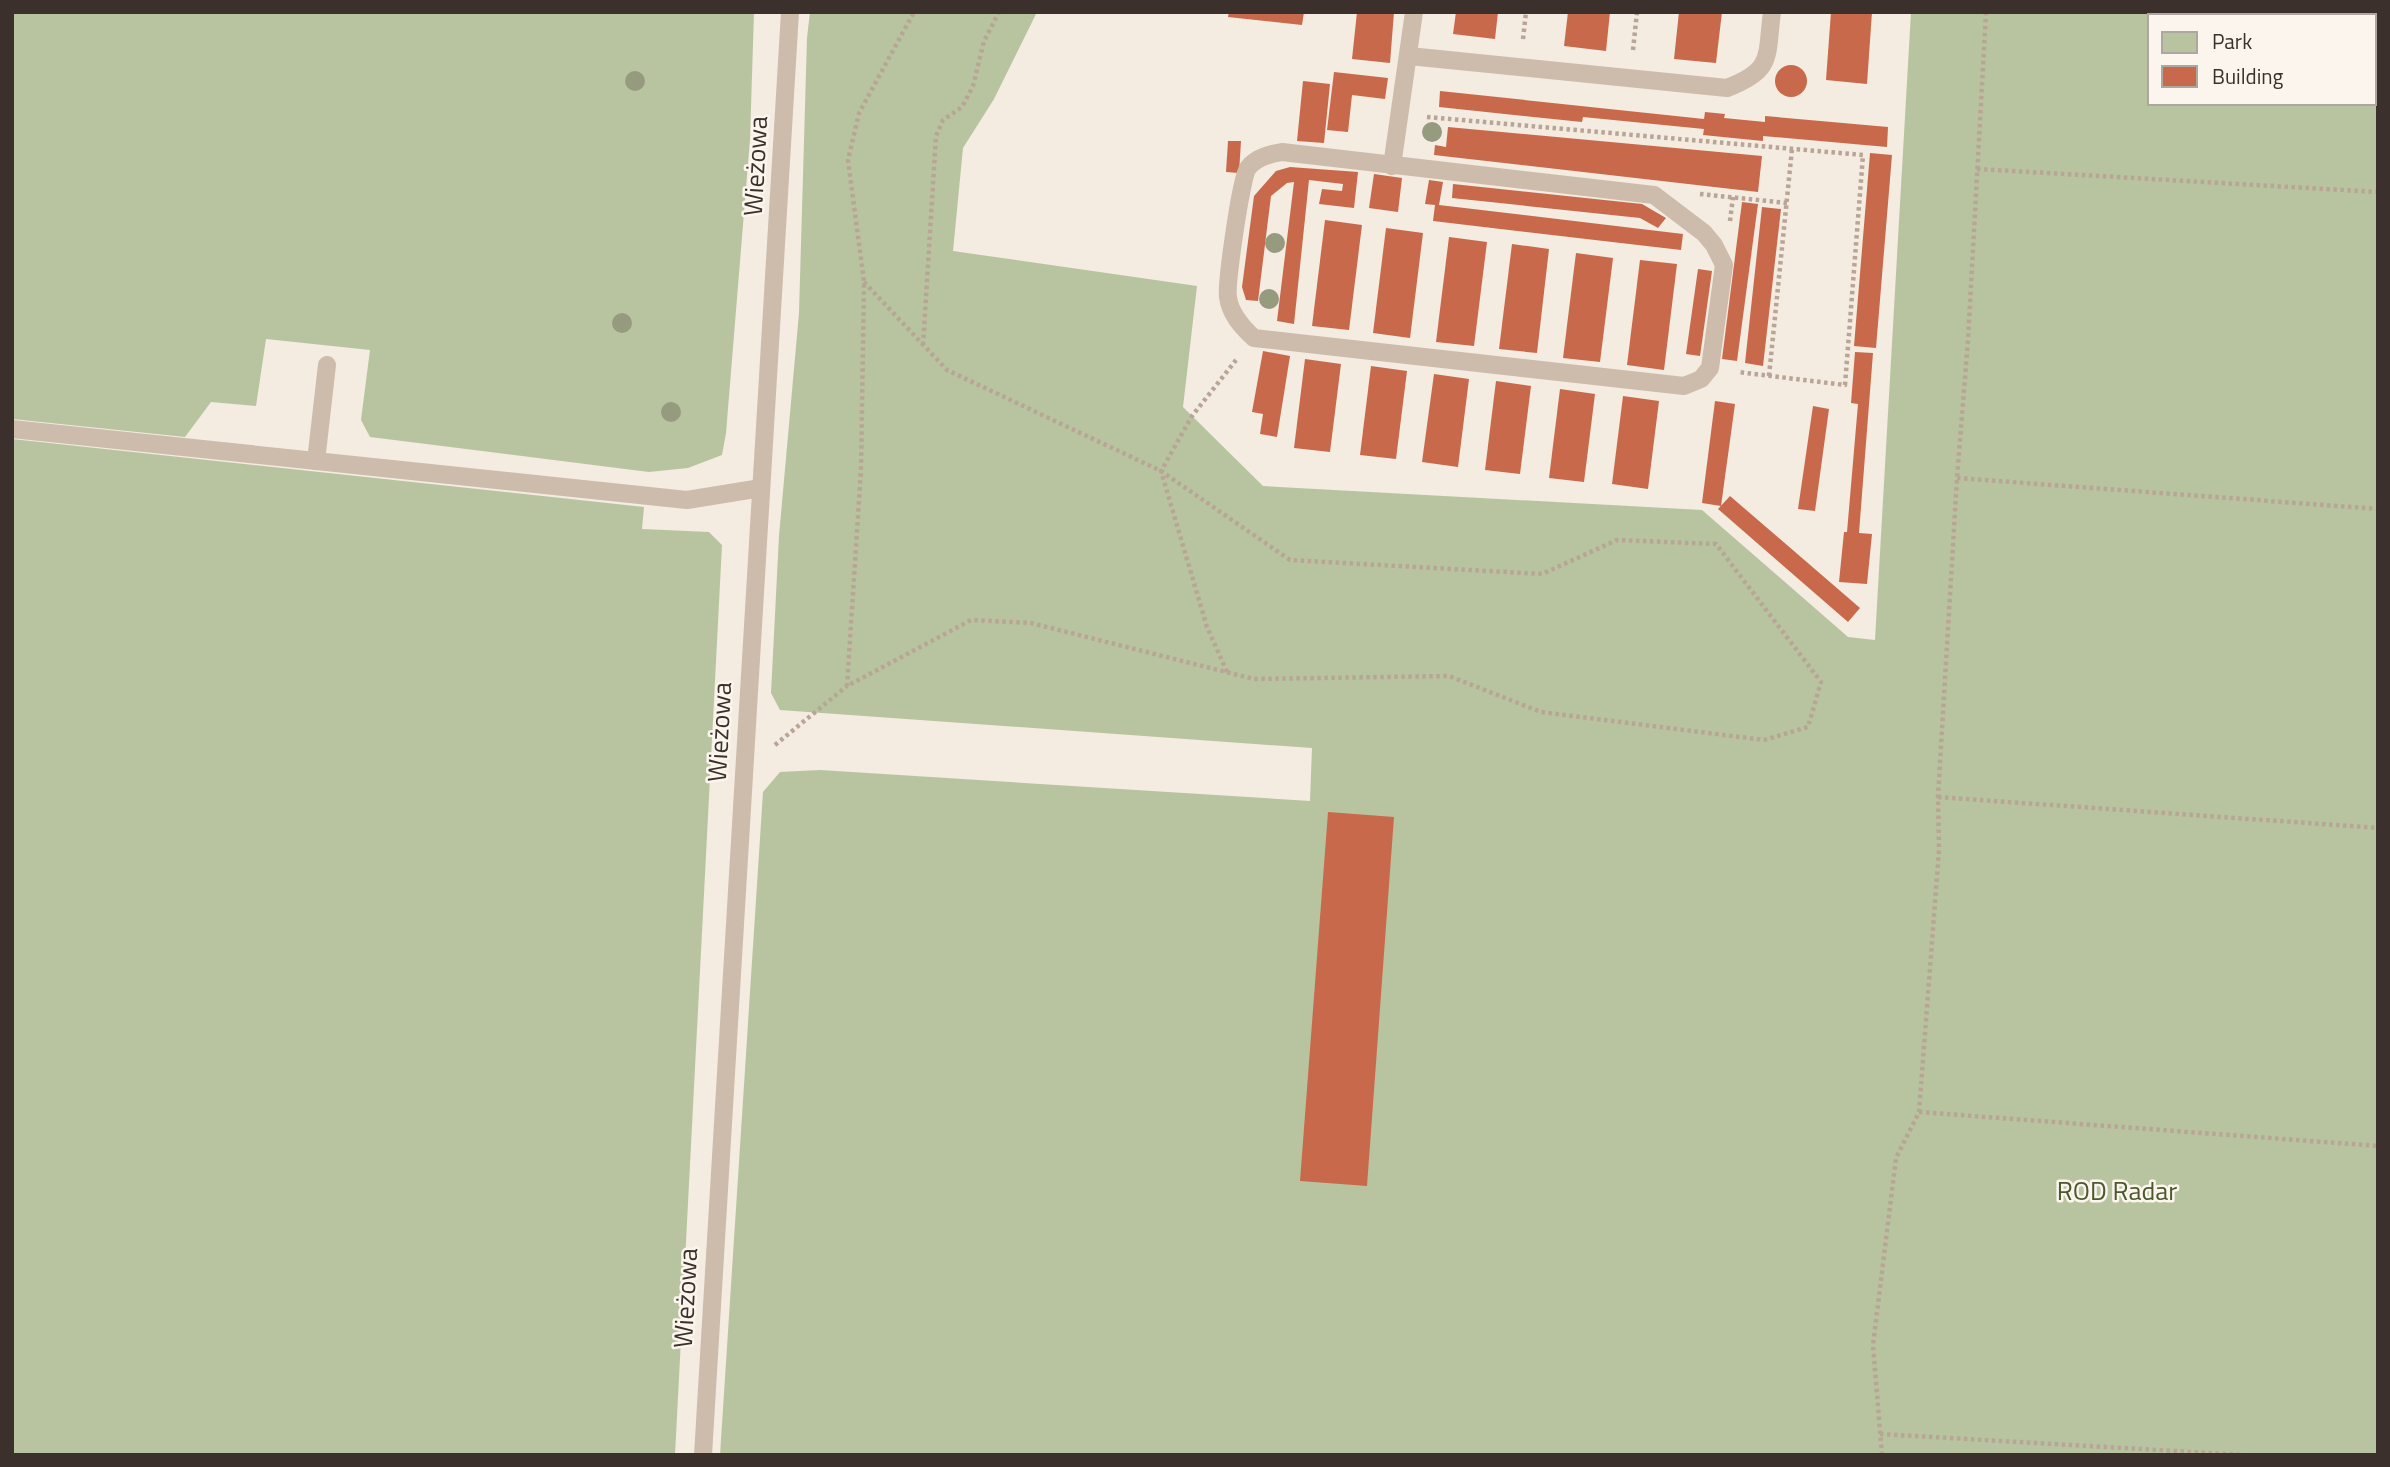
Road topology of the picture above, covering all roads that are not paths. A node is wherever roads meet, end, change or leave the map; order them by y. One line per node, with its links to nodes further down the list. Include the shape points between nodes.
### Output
1 (790, 12): 9 (lane, Wieżowa)
2 (1414, 12): 4 (lane)
3 (1772, 12): 4 (lane, via 1765,65 1750,79 1727,88)
4 (1409, 57): 5 (lane)
5 (1392, 166): 5 (lane, via 1654,195 1704,233 1724,265 1710,368 1701,379 1684,386 1254,338 1240,325 1228,297 1240,193 1248,168 1265,155 1282,152)
6 (327, 365): 8 (lane)
7 (12, 429): 8 (lane)
8 (316, 461): 9 (lane, via 687,500)
9 (761, 488): 10 (lane, Wieżowa)
10 (703, 1455)

